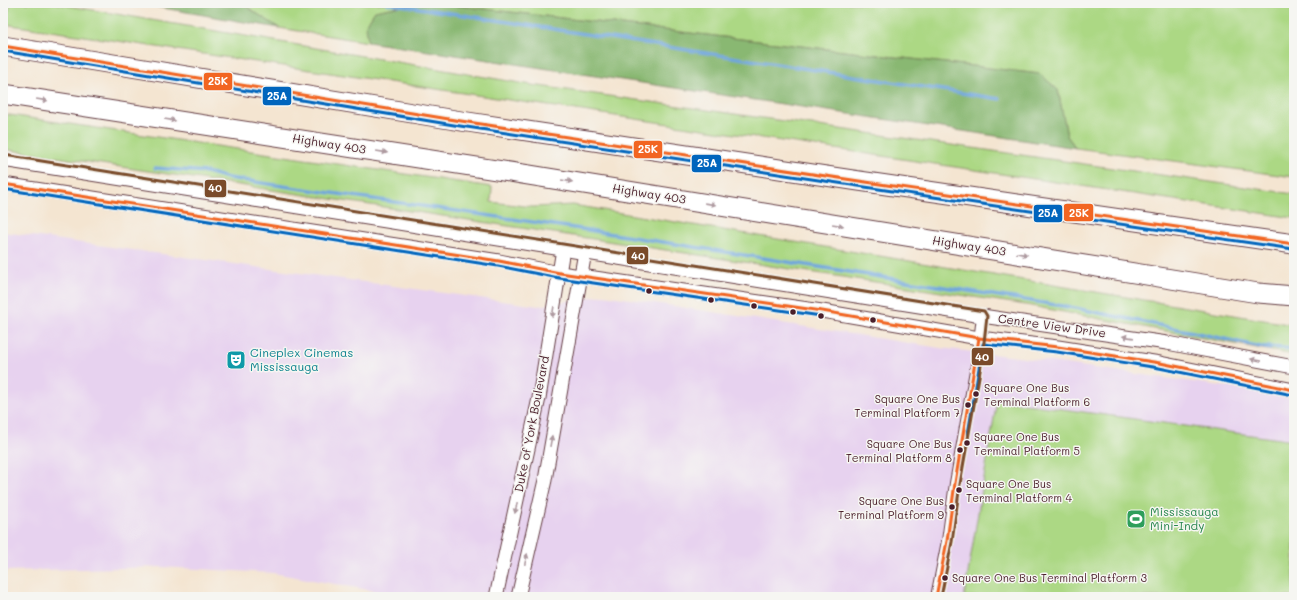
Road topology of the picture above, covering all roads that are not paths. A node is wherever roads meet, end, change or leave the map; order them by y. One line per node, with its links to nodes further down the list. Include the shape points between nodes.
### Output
1 (3, 46): 5 (highway, via 461,121 859,182)
2 (3, 94): 10 (highway, Highway 403, one-way to 10, via 537,176)
3 (3, 160): 6 (street, Centre View Drive)
4 (3, 184): 8 (street, Centre View Drive, via 499,261)
5 (1294, 244)
6 (563, 249): 7 (street, Centre View Drive); 8 (street, Duke of York Boulevard)
7 (585, 252): 9 (street, Duke of York Boulevard); 13 (street, Centre View Drive)
8 (560, 273): 9 (street, Centre View Drive); 17 (street, Duke of York Boulevard, one-way to 17, via 539,398)
9 (581, 276): 14 (street, Centre View Drive); 18 (street, Duke of York Boulevard, one-way to 9, via 544,480)
10 (1258, 293): 11 (highway, Highway 403); 12 (highway)
11 (1294, 296)
12 (1294, 306)
13 (982, 316): 14 (street); 15 (street, Centre View Drive, one-way to 13, via 1167,343)
14 (979, 338): 16 (street, Centre View Drive, via 1160,363); 19 (street)
15 (1294, 367)
16 (1294, 390)
17 (496, 597)
18 (518, 597)
19 (936, 597)

